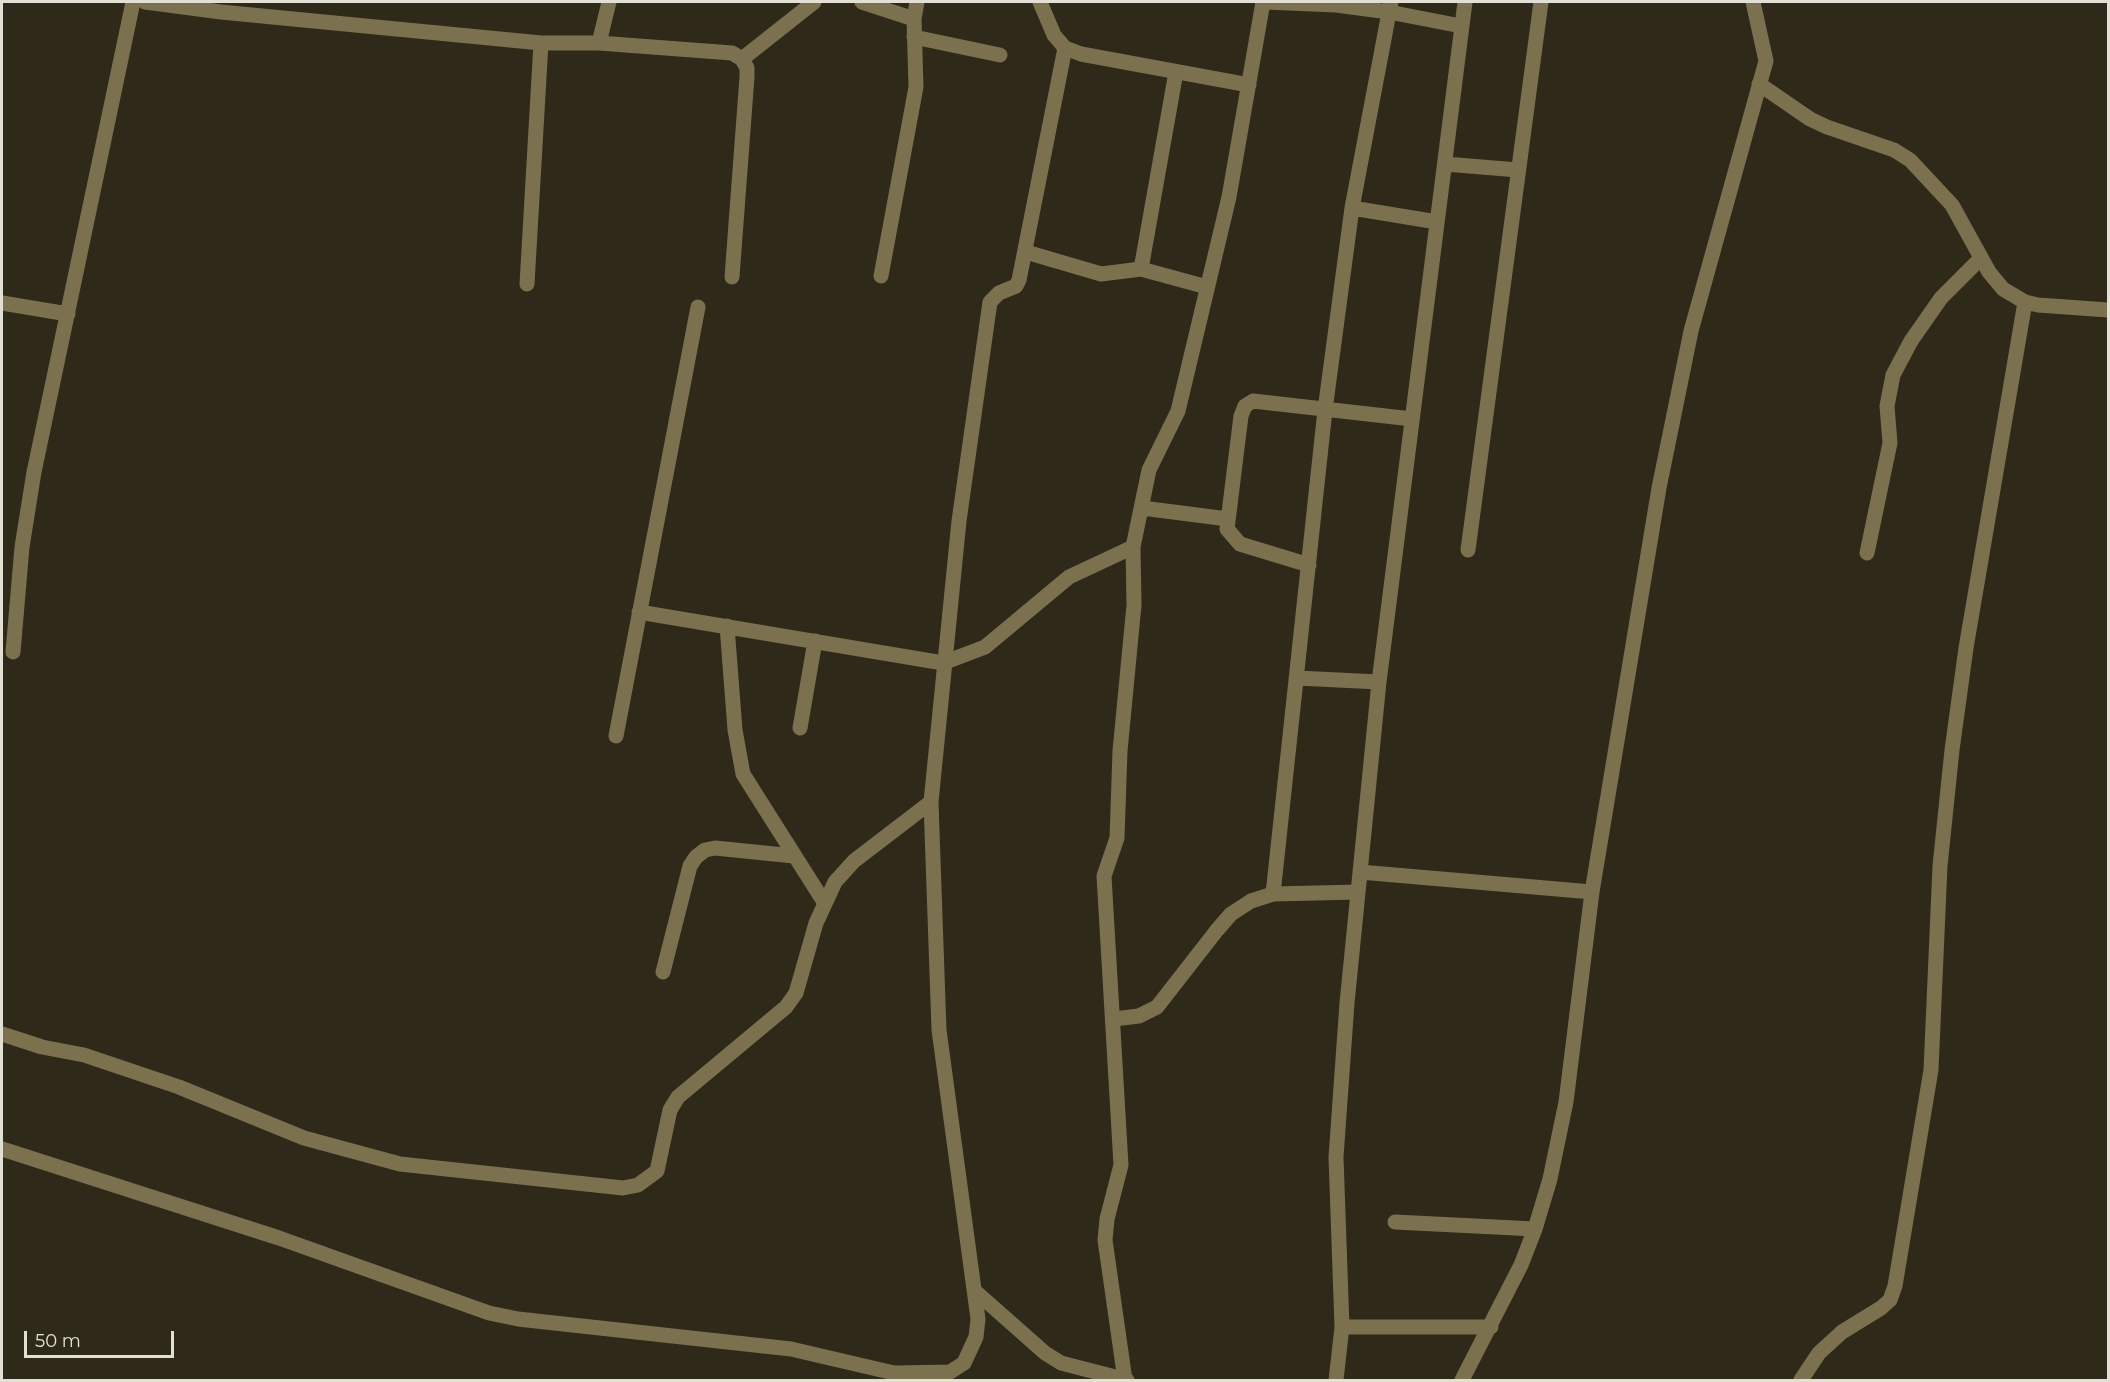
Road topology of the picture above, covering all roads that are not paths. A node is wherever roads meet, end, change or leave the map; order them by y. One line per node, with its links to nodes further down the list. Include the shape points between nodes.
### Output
1 (133, 2): 40 (street)
2 (145, 2): 17 (street)
3 (609, 2): 18 (street)
4 (814, 2): 21 (street)
5 (862, 2): 14 (street)
6 (917, 2): 14 (street)
7 (1040, 2): 19 (street, via 1046,21)
8 (1263, 2): 11 (street); 24 (street)
9 (1465, 2): 15 (street)
10 (1541, 2): 26 (street)
11 (1337, 3): 13 (street)
12 (1758, 4): 23 (street, via 1766,61)
13 (1390, 7): 15 (street); 27 (street)
14 (914, 19): 16 (street)
15 (1461, 26): 25 (street)
16 (914, 37): 20 (street); 32 (street, via 916,87)
17 (541, 43): 18 (street); 34 (street)
18 (600, 43): 21 (street, via 732,53)
19 (1065, 48): 22 (street); 29 (street)
20 (1000, 56)
21 (742, 59): 33 (street, via 747,77)
22 (1176, 72): 24 (street); 31 (street)
23 (1759, 84): 30 (street, via 1827,128 1894,150 1910,160 1952,205); 62 (street, via 1691,331 1659,488)
24 (1249, 85): 35 (street, via 1229,196)
25 (1444, 164): 26 (street); 28 (street)
26 (1518, 170): 46 (street)
27 (1352, 208): 28 (street); 41 (street)
28 (1437, 222): 42 (street)
29 (1026, 252): 31 (street, via 1101,274); 53 (street, via 1016,286 990,302)
30 (1981, 258): 36 (street, via 2003,289); 47 (street, via 1941,298 1893,375 1887,406 1890,443)
31 (1141, 269): 35 (street)
32 (881, 276)
33 (732, 277)
34 (527, 284)
35 (1207, 287): 43 (street, via 1178,411 1153,459)
36 (2025, 302): 39 (street); 77 (street, via 1952,750 1938,898 1931,1070 1895,1286 1881,1308 1825,1347)
37 (2, 303): 40 (street)
38 (698, 307): 49 (street)
39 (2109, 309)
40 (68, 314): 52 (street, via 27,512)
41 (1325, 410): 42 (street); 44 (street, via 1253,401 1245,406); 48 (street)
42 (1413, 419): 55 (street)
43 (1142, 508): 44 (street); 45 (street)
44 (1228, 519): 48 (street, via 1227,530 1240,544)
45 (1133, 547): 53 (street, via 1070,577 985,647); 66 (street, via 1134,605 1121,730 1117,838 1104,876)
46 (1468, 550)
47 (1867, 553)
48 (1309, 565): 54 (street)
49 (639, 612): 50 (street); 57 (street)
50 (727, 626): 51 (street); 59 (street, via 735,730 743,774)
51 (815, 641): 53 (street); 56 (street)
52 (13, 652)
53 (943, 663): 58 (street)
54 (1297, 678): 55 (street); 63 (street)
55 (1379, 682): 60 (street)
56 (800, 728)
57 (616, 736)
58 (931, 802): 64 (street, via 854,861); 71 (street, via 939,1030)
59 (794, 856): 64 (street); 65 (street, via 715,848 696,857 690,866)
60 (1360, 872): 61 (street); 62 (street)
61 (1358, 892): 63 (street); 72 (street, via 1336,1157)
62 (1592, 892): 70 (street, via 1566,1102)
63 (1273, 894): 66 (street, via 1251,901 1231,914 1157,1006 1139,1016)
64 (824, 902): 67 (street, via 796,993 786,1007 678,1096 670,1110 657,1171 638,1185 623,1188 400,1164 304,1138 179,1087 84,1055)
65 (663, 972)
66 (1114, 1018): 74 (street, via 1120,1165 1106,1240)
67 (2, 1034)
68 (2, 1149): 71 (street, via 279,1238 489,1313 518,1319 791,1350 894,1373 950,1372 970,1356 976,1337)
69 (1395, 1222): 70 (street)
70 (1535, 1229): 73 (street)
71 (976, 1292): 74 (street, via 1060,1363)
72 (1342, 1327): 73 (street); 75 (street)
73 (1491, 1327): 76 (street)
74 (1126, 1380)
75 (1336, 1380)
76 (1462, 1380)
77 (1801, 1380)

